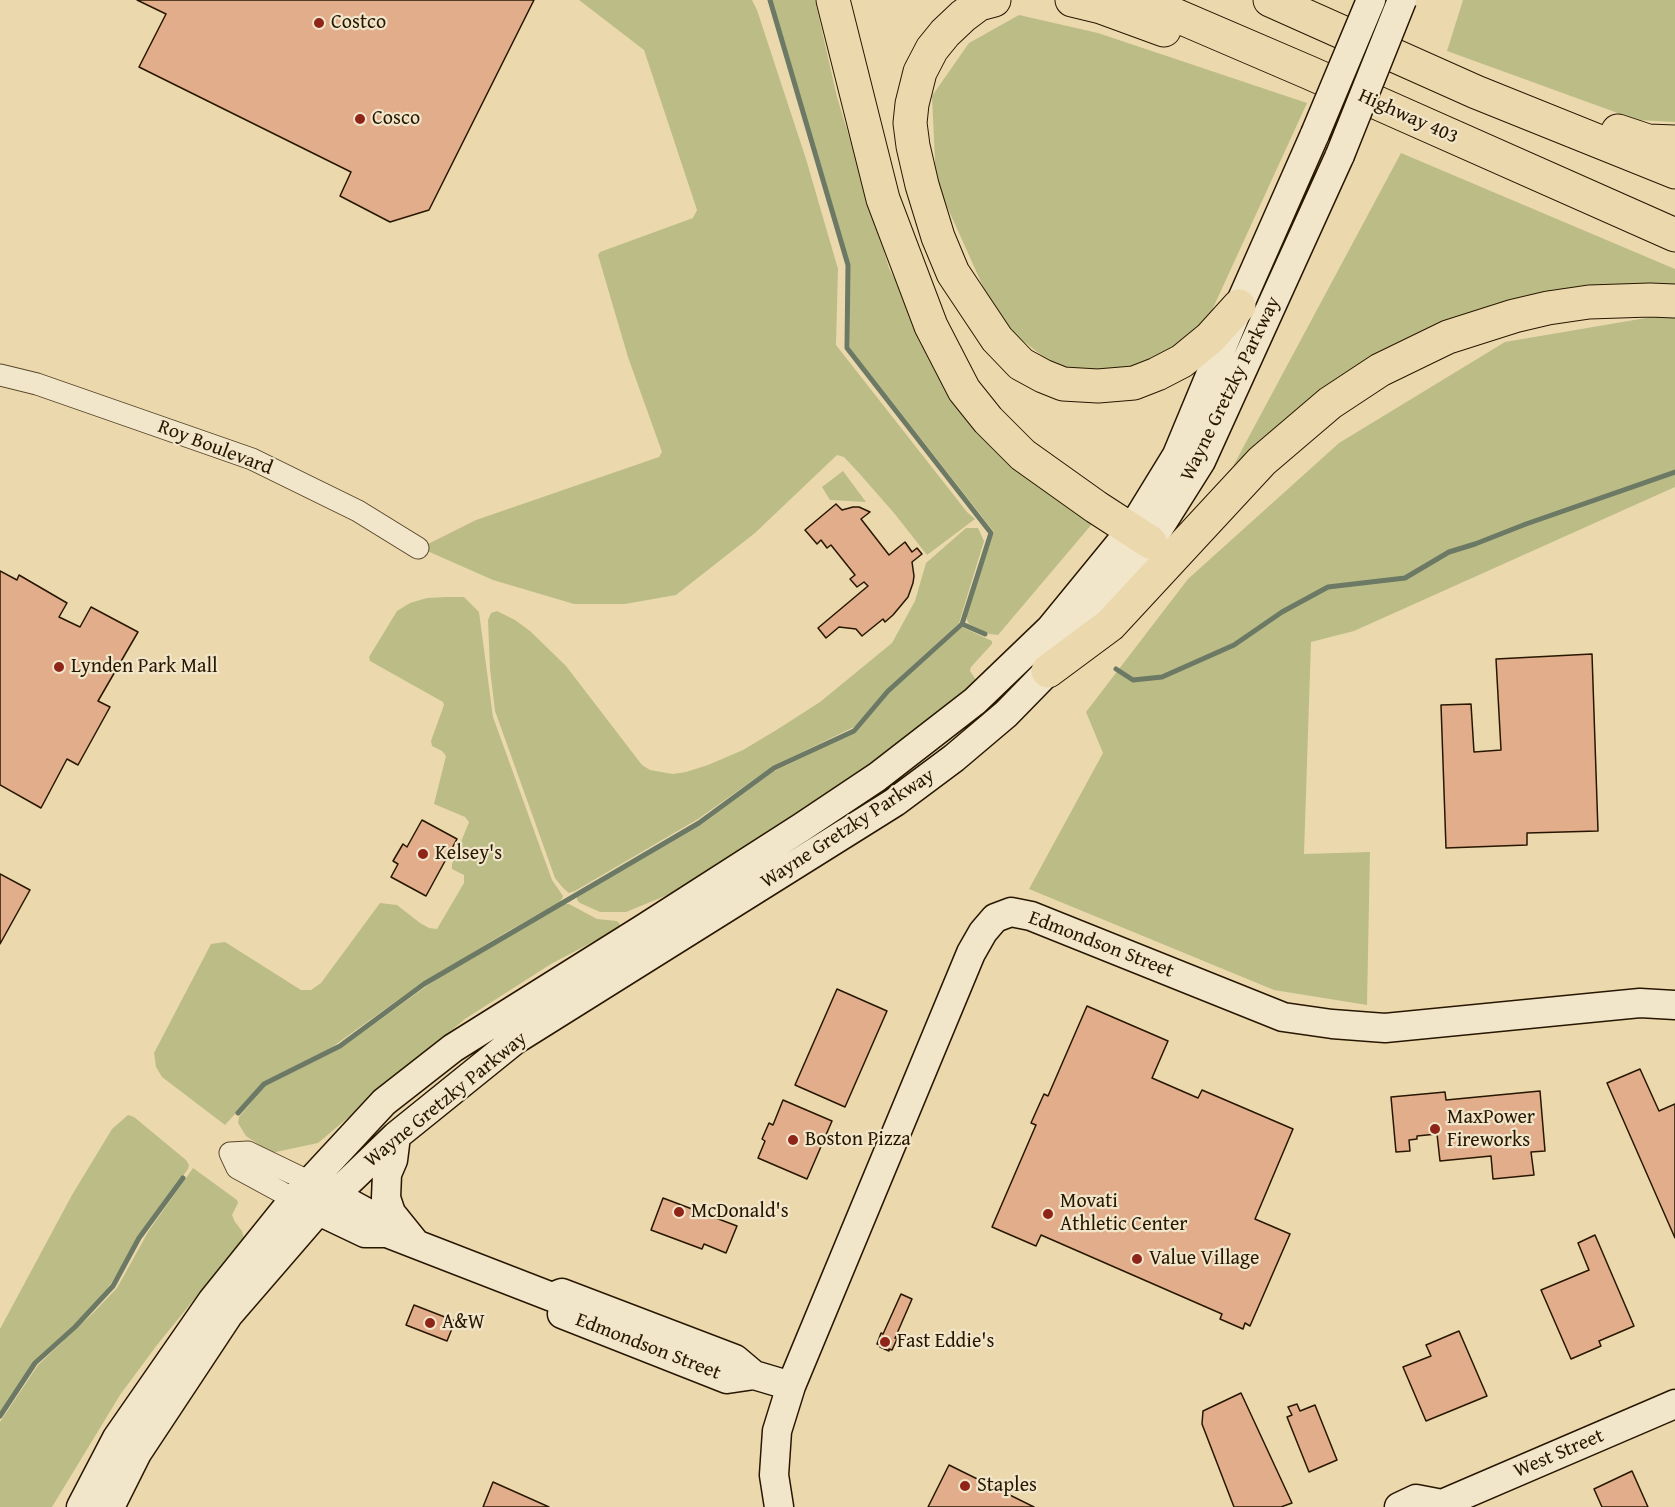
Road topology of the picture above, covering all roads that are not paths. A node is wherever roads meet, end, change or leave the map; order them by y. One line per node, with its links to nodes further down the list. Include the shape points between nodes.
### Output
1 (833, 0): 16 (highway, via 884,199 931,326 964,390 1023,455)
2 (994, 0): 14 (highway, via 963,16 932,49 920,72 910,123 922,185 938,237 953,273 997,339 1021,364 1063,384 1134,383 1182,361)
3 (1072, 0): 8 (highway, via 1222,51)
4 (1140, 0): 8 (highway, Highway 403)
5 (1270, 0): 9 (highway)
6 (1371, 0): 14 (main road, Wayne Gretzky Parkway, bridge)
7 (1402, 0): 16 (main road, Wayne Gretzky Parkway, bridge, via 1340,155 1201,461)
8 (1310, 73): 12 (highway, Highway 403)
9 (1476, 92): 10 (highway, via 1648,141); 11 (highway)
10 (1675, 142)
11 (1675, 172)
12 (1675, 235)
13 (1675, 302): 18 (highway, via 1589,302 1548,308 1448,337 1380,370 1330,403 1262,461 1110,625)
14 (1239, 306): 16 (main road, Wayne Gretzky Parkway)
15 (0, 375): 17 (street, Roy Boulevard, via 37,384 252,459 358,511)
16 (1141, 536): 18 (main road, Wayne Gretzky Parkway, via 1084,628); 21 (main road, Wayne Gretzky Parkway, via 975,701 877,777 453,1048 384,1102)
17 (418, 548)
18 (1048, 671): 20 (main road, Wayne Gretzky Parkway, via 998,722 895,802 515,1040)
19 (1675, 1005): 23 (main road, Edmondson Street, via 1640,1003 1385,1029 1332,1024 1283,1017 1031,916 1011,912 995,918 971,953)
20 (396, 1136): 21 (main road, Wayne Gretzky Parkway); 22 (main road, via 386,1198 391,1213)
21 (314, 1197): 22 (main road, Edmondson Street, via 375,1217 387,1233); 26 (main road, Wayne Gretzky Parkway, via 213,1301 123,1428); 27 (main road, Wayne Gretzky Parkway, via 229,1314 137,1453)
22 (417, 1246): 23 (main road, Edmondson Street, via 552,1298 562,1293 584,1301 735,1359 754,1375)
23 (791, 1386): 28 (main road, Edmondson Street, via 777,1431 774,1475)
24 (1675, 1404): 25 (main road, West Street)
25 (1441, 1506): 29 (main road, West Street, via 1416,1499)
26 (81, 1507)
27 (110, 1507)
28 (779, 1507)
29 (1399, 1507)

